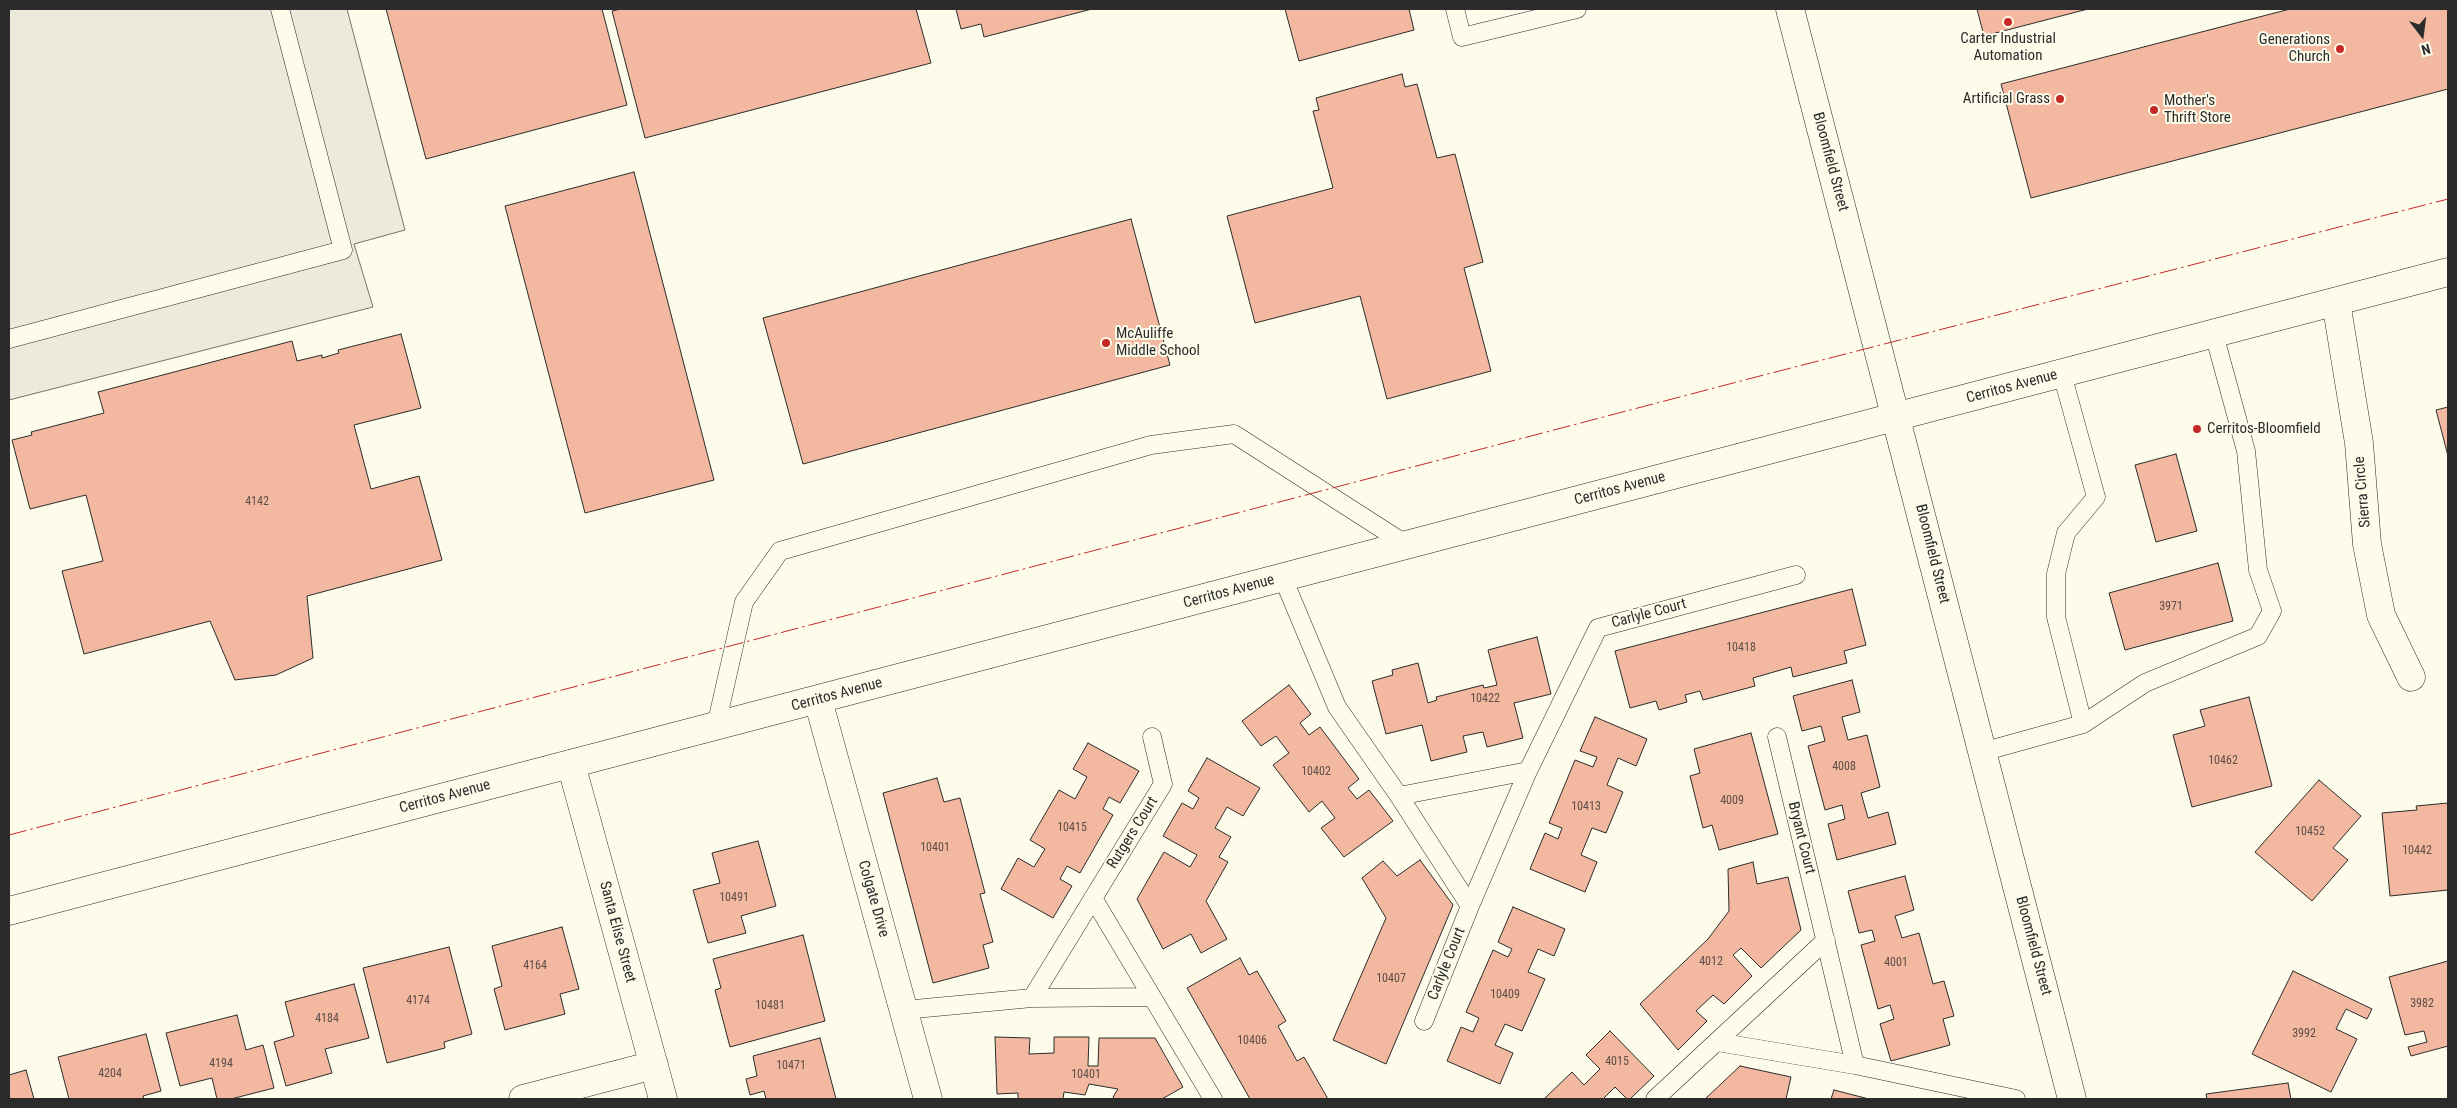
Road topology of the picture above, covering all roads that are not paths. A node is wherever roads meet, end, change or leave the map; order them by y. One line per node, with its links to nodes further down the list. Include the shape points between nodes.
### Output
1 (280, 9): 8 (lane, via 343,250)
2 (1455, 9): 3 (lane, via 1462,37)
3 (1577, 9)
4 (1790, 9): 10 (main road, Bloomfield Street)
5 (2448, 272): 6 (main road, Cerritos Avenue)
6 (2336, 302): 7 (main road, Cerritos Avenue); 14 (main road, Sierra Circle, via 2359,443 2367,544 2382,615)
7 (2214, 334): 9 (main road, Cerritos Avenue); 16 (lane, via 2246,451 2258,570 2272,611 2258,636 2146,683)
8 (9, 338)
9 (2062, 374): 10 (main road, Cerritos Avenue); 16 (lane, via 2096,497 2066,533 2056,574 2056,617)
10 (1897, 417): 11 (main road, Cerritos Avenue); 20 (main road, Bloomfield Street)
11 (1408, 545): 13 (main road, Cerritos Avenue); 17 (lane, via 1234,434 1151,445 780,551 744,602)
12 (1796, 575): 22 (lane, Carlyle Court, via 1598,628)
13 (1283, 578): 15 (main road, Cerritos Avenue); 23 (lane, via 1337,707)
14 (2411, 677)
15 (818, 700): 17 (main road, Cerritos Avenue); 30 (main road, Colgate Drive)
16 (2083, 724): 20 (lane)
17 (716, 726): 21 (main road, Cerritos Avenue)
18 (1152, 737): 24 (lane, Rutgers Court, via 1163,784)
19 (1777, 737): 27 (lane, Bryant Court)
20 (1982, 752): 41 (main road, Bloomfield Street)
21 (571, 764): 26 (main road, Cerritos Avenue); 34 (main road, Santa Elise Street)
22 (1528, 771): 23 (lane); 25 (lane, Carlyle Court)
23 (1399, 796): 25 (lane)
24 (1093, 898): 28 (lane); 29 (lane, Rutgers Court)
25 (1470, 906): 31 (lane, Carlyle Court)
26 (9, 911)
27 (1826, 940): 32 (lane); 33 (lane, Bryant Court)
28 (1151, 997): 29 (lane); 38 (lane)
29 (1032, 998): 30 (lane)
30 (904, 1010): 37 (main road, Colgate Drive)
31 (1424, 1021)
32 (1717, 1042): 33 (lane); 39 (lane)
33 (1855, 1065): 40 (lane)
34 (654, 1066): 35 (main road); 36 (main road, Santa Elise Street)
35 (523, 1099)
36 (663, 1099)
37 (928, 1099)
38 (1213, 1099)
39 (1655, 1099)
40 (2016, 1099)
41 (2072, 1099)

